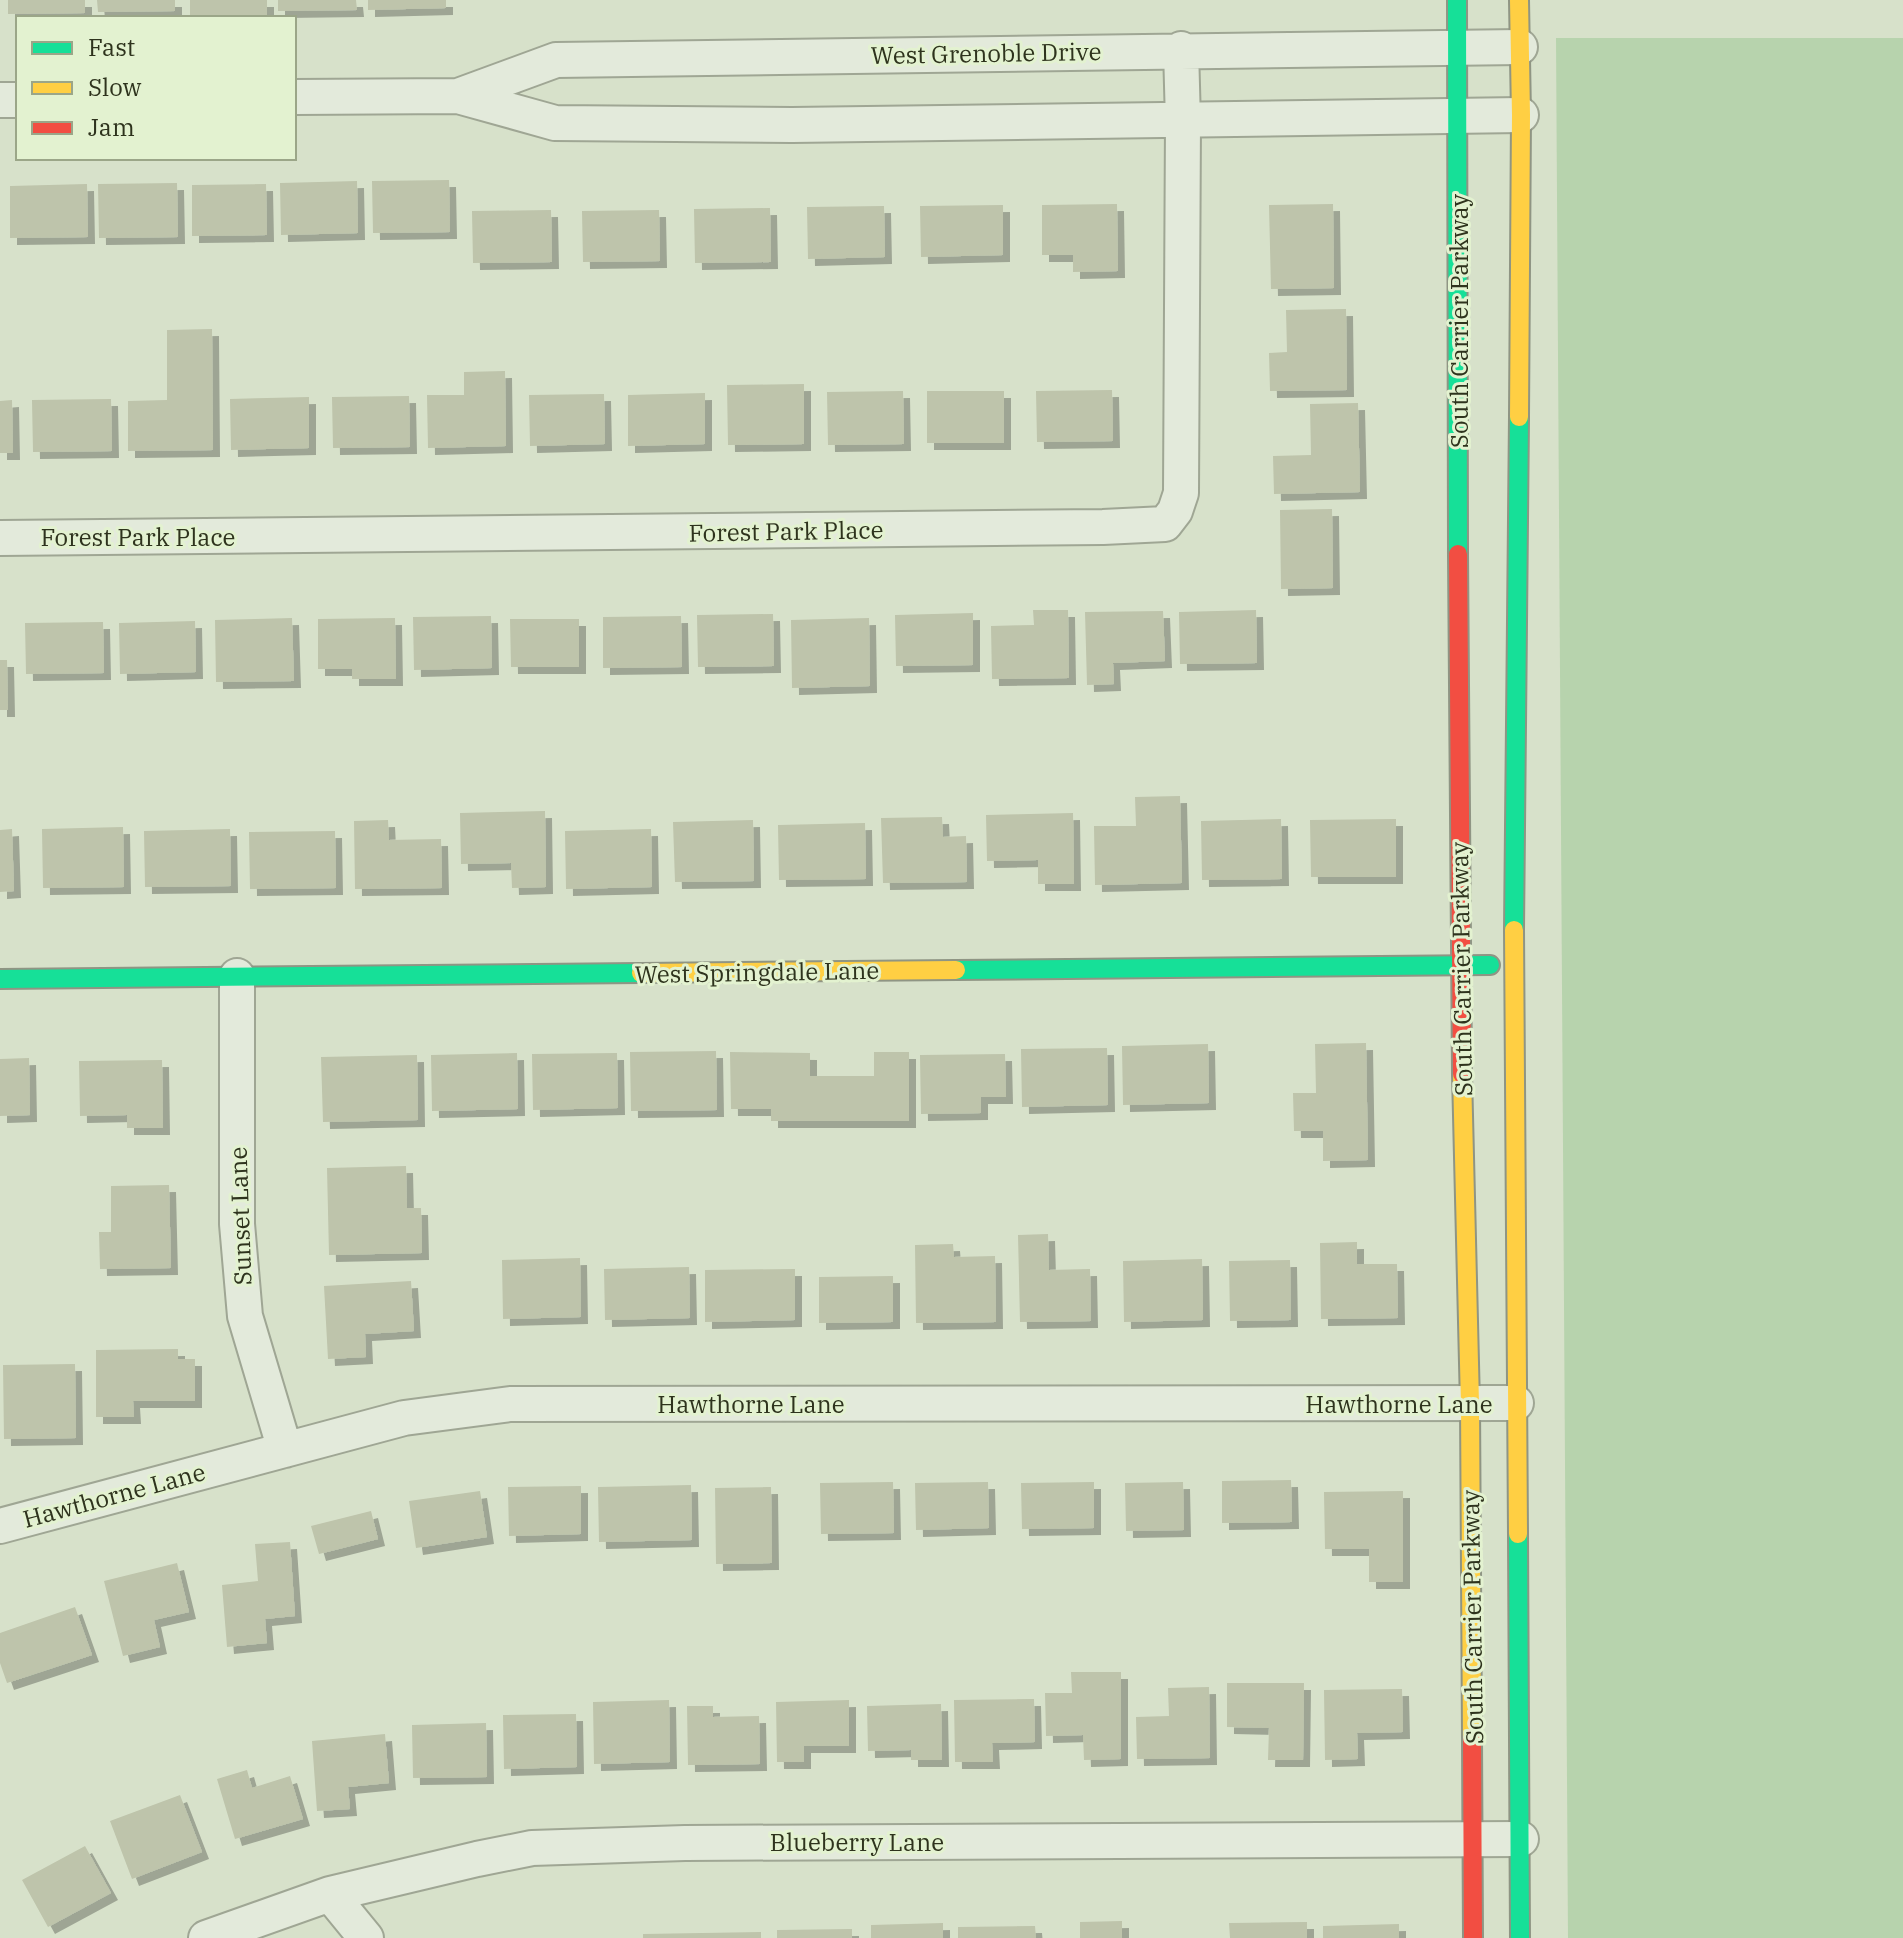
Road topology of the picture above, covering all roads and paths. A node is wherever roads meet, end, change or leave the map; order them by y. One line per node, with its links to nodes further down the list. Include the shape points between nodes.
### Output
1 (1457, 0): 3 (main road, South Carrier Parkway)
2 (1519, 0): 4 (main road, South Carrier Parkway)
3 (1458, 47): 4 (street, West Grenoble Drive); 5 (street, West Grenoble Drive); 9 (main road, South Carrier Parkway)
4 (1520, 47): 8 (main road, South Carrier Parkway)
5 (1181, 49): 6 (street, West Grenoble Drive, via 556,60); 10 (street)
6 (458, 96): 7 (street, West Grenoble Drive); 10 (street, West Grenoble Drive, via 555,123)
7 (296, 97)
8 (1521, 115): 9 (street, West Grenoble Drive); 13 (main road, South Carrier Parkway)
9 (1459, 116): 10 (street, West Grenoble Drive); 12 (main road, South Carrier Parkway)
10 (1183, 122): 11 (street, Forest Park Place, via 1181,493 1165,524)
11 (0, 538)
12 (1459, 965): 13 (main road, West Springdale Lane); 14 (main road, West Springdale Lane); 17 (main road, South Carrier Parkway)
13 (1514, 965): 16 (main road, South Carrier Parkway)
14 (237, 976): 15 (main road, West Springdale Lane); 18 (street, Sunset Lane, via 237,1224 245,1316)
15 (0, 979)
16 (1516, 1403): 17 (street, Hawthorne Lane); 21 (main road, South Carrier Parkway)
17 (1470, 1404): 18 (street, Hawthorne Lane, via 510,1404 404,1418); 20 (main road, South Carrier Parkway)
18 (285, 1450): 19 (street, Hawthorne Lane)
19 (0, 1526)
20 (1475, 1839): 21 (street, Blueberry Lane); 22 (street, Blueberry Lane, via 532,1848); 25 (main road, South Carrier Parkway)
21 (1521, 1839): 26 (main road, South Carrier Parkway)
22 (330, 1894): 23 (street, Blueberry Lane); 24 (street)
23 (206, 1938)
24 (366, 1938)
25 (1473, 1938)
26 (1520, 1938)

